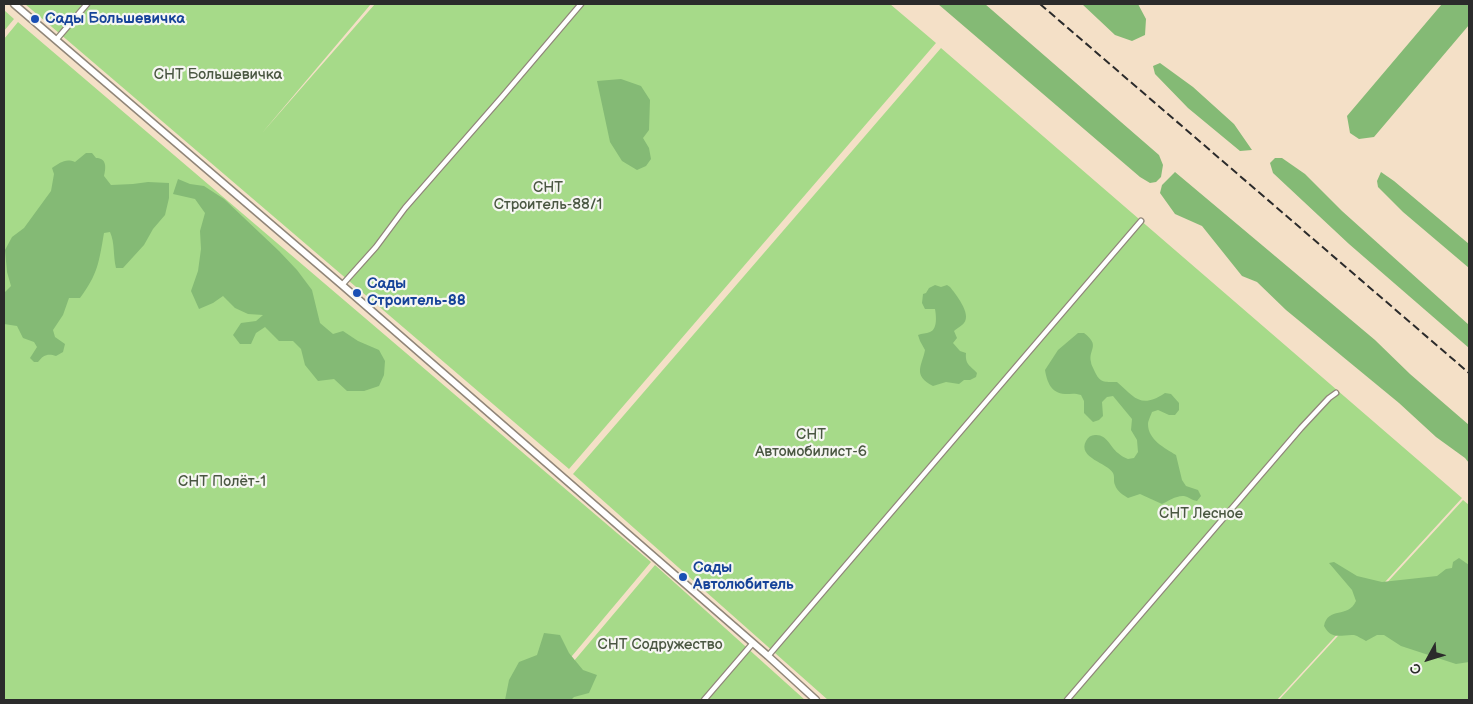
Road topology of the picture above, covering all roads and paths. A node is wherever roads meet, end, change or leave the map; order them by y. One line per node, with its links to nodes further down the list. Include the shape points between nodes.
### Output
1 (14, 4): 4 (street)
2 (87, 4): 4 (street)
3 (581, 4): 6 (street)
4 (56, 40): 6 (street)
5 (1141, 221): 9 (street)
6 (342, 285): 8 (street)
7 (1336, 393): 12 (street, via 1301,428)
8 (753, 643): 9 (street); 10 (street)
9 (768, 656): 11 (street)
10 (704, 700)
11 (816, 700)
12 (1067, 700)

